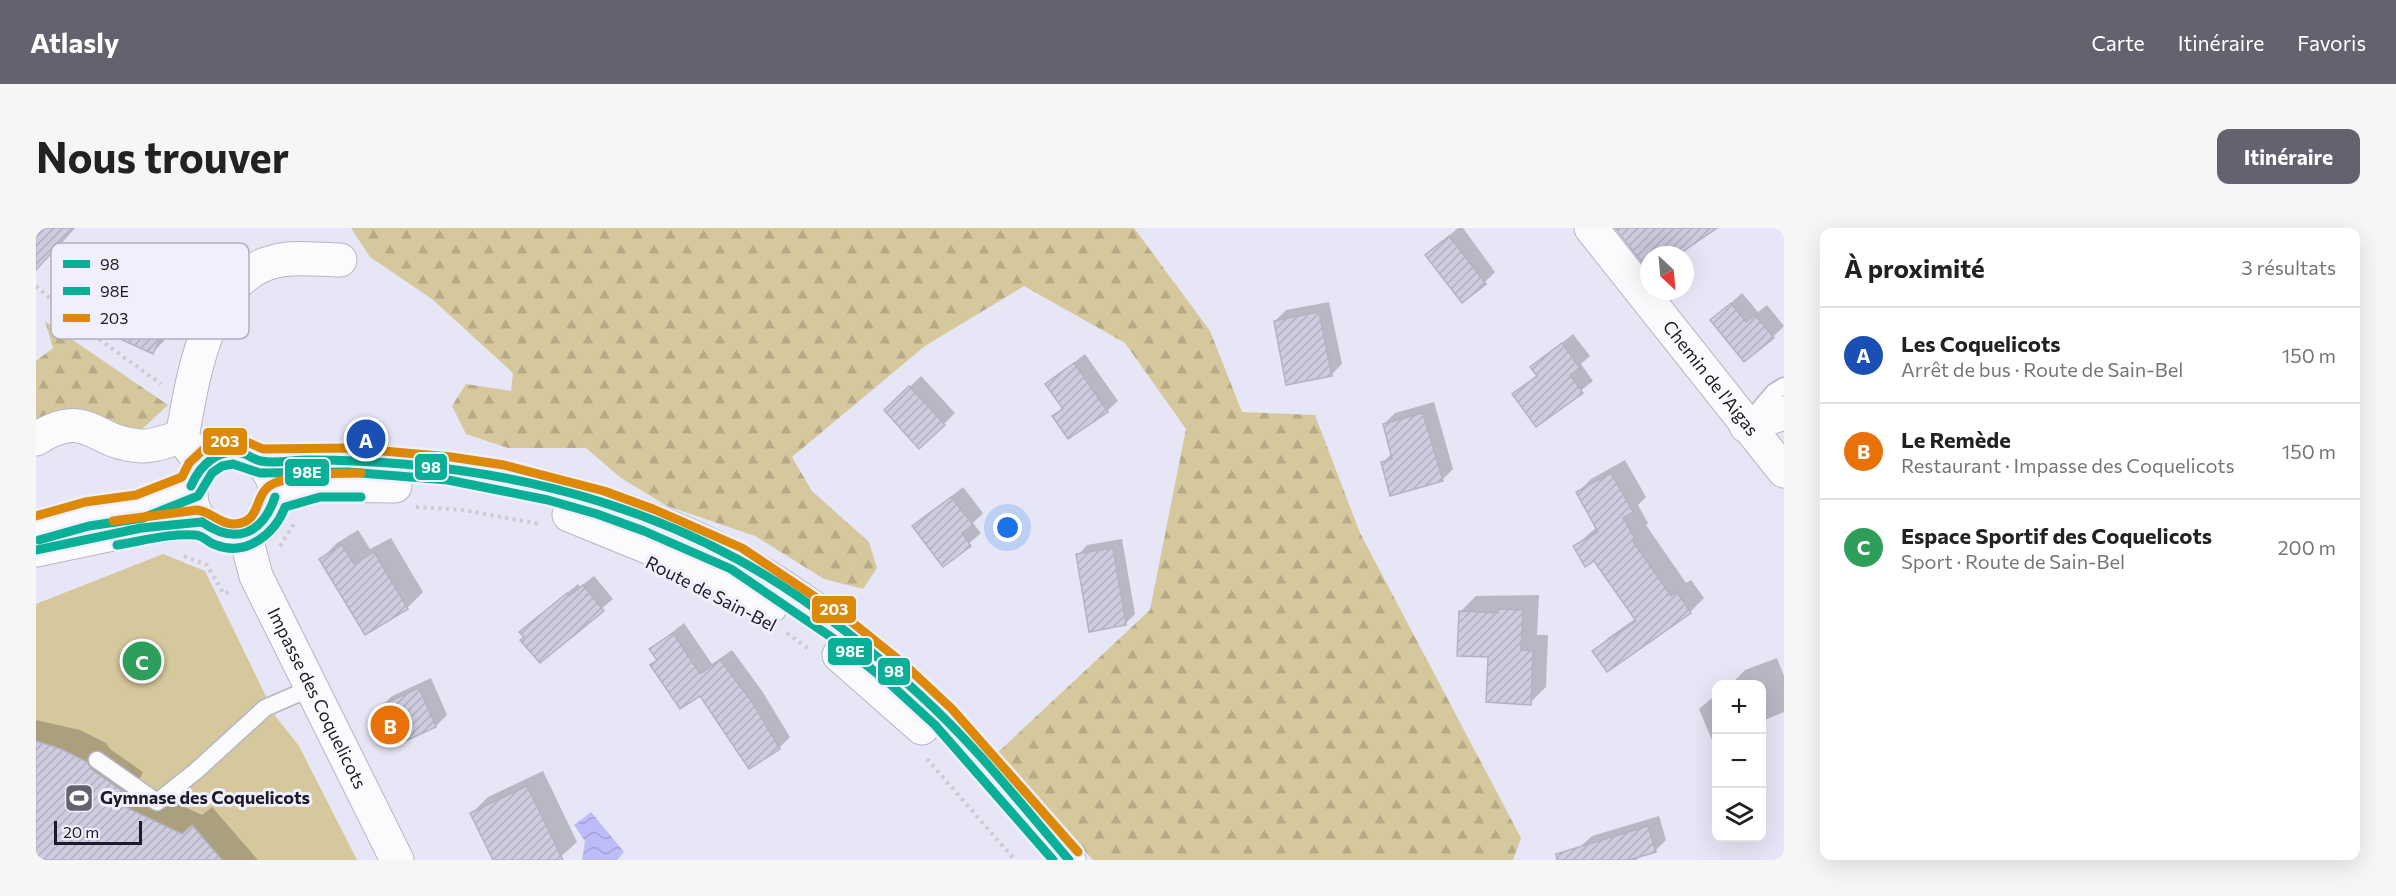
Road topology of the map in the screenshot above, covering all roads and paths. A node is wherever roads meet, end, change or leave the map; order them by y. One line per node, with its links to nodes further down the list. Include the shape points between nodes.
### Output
1 (1591, 228): 11 (main road, Chemin de l'Aigas)
2 (340, 260): 3 (main road, via 276,261)
3 (249, 274)
4 (36, 286): 5 (path)
5 (51, 299)
6 (99, 339): 9 (path)
7 (205, 339): 9 (main road)
8 (1784, 386): 11 (lane, via 1774,392)
9 (188, 404): 12 (main road)
10 (1784, 413): 11 (main road)
11 (1746, 426): 15 (main road, Chemin de l'Aigas)
12 (182, 437): 13 (main road, via 144,447 126,444 77,424 55,427); 16 (main road)
13 (36, 439)
14 (258, 460): 16 (main road, via 244,453 227,452 212,458); 17 (main road, via 268,470); 36 (main road, Route de Sain-Bel, via 417,466 518,480 646,518 741,561 830,621 899,675 954,730)
15 (1784, 471)
16 (197, 476): 20 (main road, via 192,506); 22 (main road, via 139,507 87,513)
17 (275, 497): 23 (main road, via 262,524); 35 (main road, Route de Sain-Bel, via 318,485 376,484 483,495 567,515 724,578 810,630 905,712)
18 (408, 506): 21 (path, via 464,510)
19 (297, 520): 24 (path)
20 (202, 522): 23 (main road, via 222,535); 25 (main road, via 141,528)
21 (550, 527)
22 (36, 528)
23 (245, 534): 30 (main road, Impasse des Coquelicots, via 256,576)
24 (278, 549)
25 (36, 550)
26 (180, 555): 27 (path, via 207,565 225,594)
27 (234, 590)
28 (779, 628): 29 (path, Route de Sain-Bel)
29 (816, 654)
30 (311, 688): 32 (lane, via 265,708 157,802); 33 (main road, Impasse des Coquelicots)
31 (923, 756): 34 (path)
32 (97, 760)
33 (397, 860)
34 (1015, 860)
35 (1040, 860)
36 (1069, 860)

